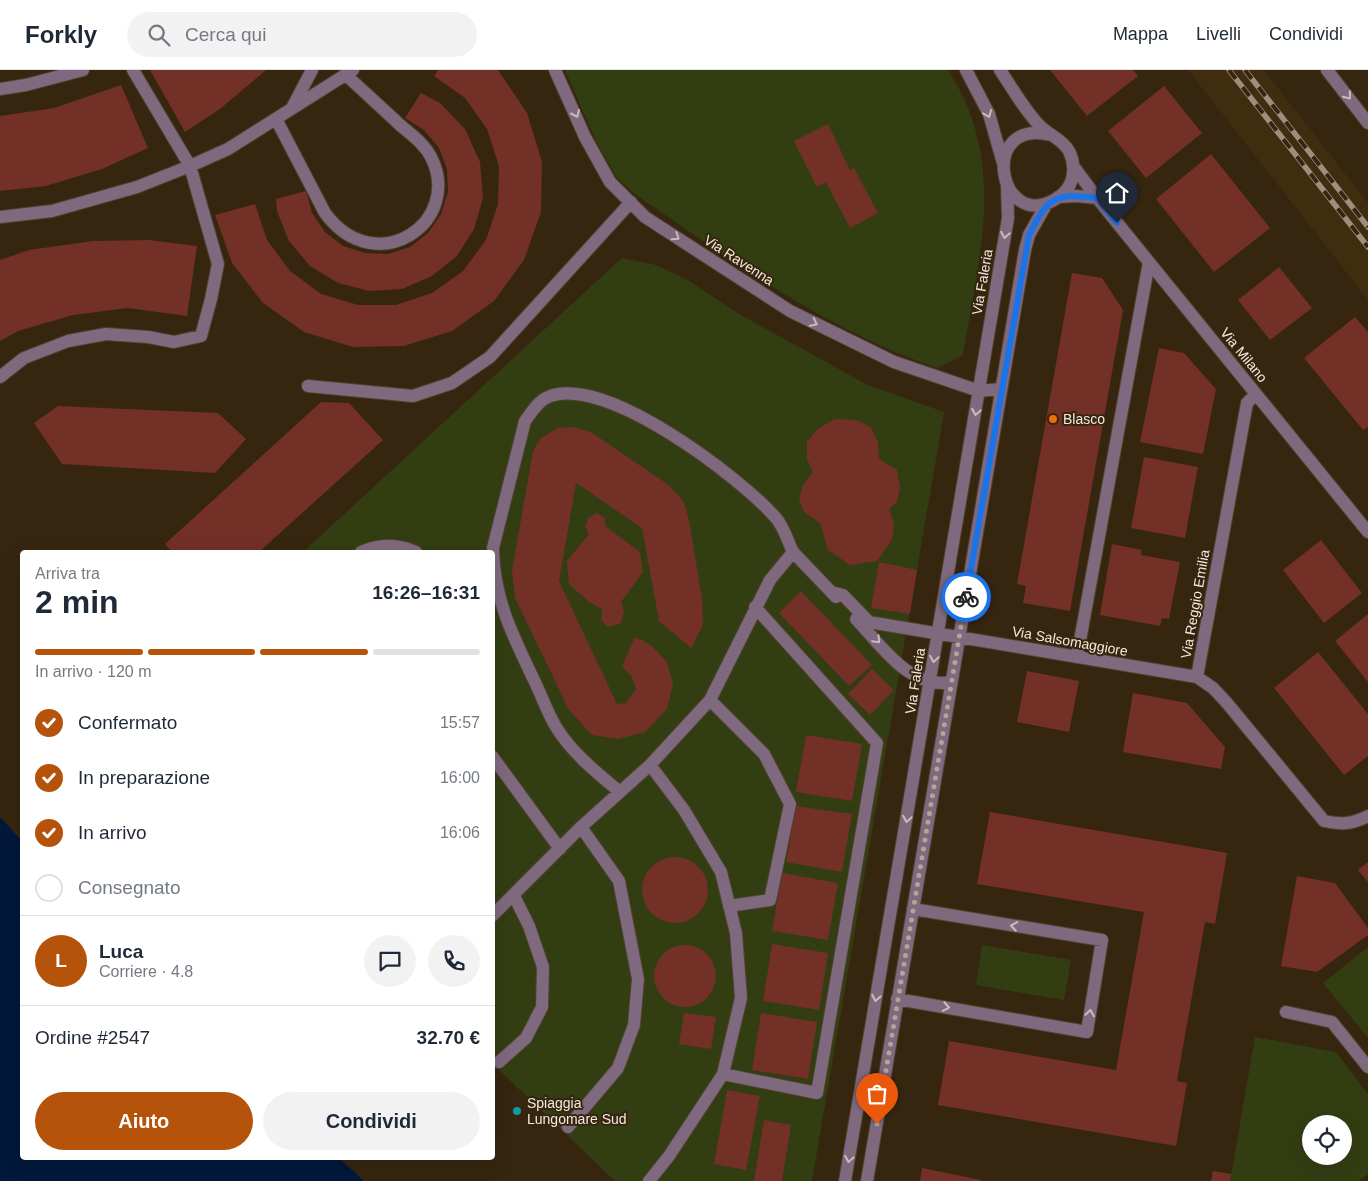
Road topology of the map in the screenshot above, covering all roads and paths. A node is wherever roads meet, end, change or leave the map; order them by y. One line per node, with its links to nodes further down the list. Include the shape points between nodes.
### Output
1 (83, 70): 9 (street)
2 (133, 70): 15 (street)
3 (312, 70): 10 (street)
4 (556, 70): 20 (street, Via Ravenna, one-way to 20, via 610,182)
5 (966, 70): 14 (street, one-way to 14, via 989,114)
6 (1000, 70): 13 (street, via 1028,111)
7 (1327, 70): 12 (street, one-way to 12)
8 (349, 72): 10 (street); 11 (street, via 423,145 435,167 438,181 434,207 417,230 384,244 363,243 334,226)
9 (0, 89)
10 (292, 108): 11 (street)
11 (276, 119): 15 (street, via 228,149)
12 (1368, 123)
13 (1051, 136): 14 (street, via 1037,133 1024,136 1008,150); 16 (street, via 1065,146)
14 (1003, 163): 17 (street)
15 (190, 166): 21 (street, via 137,187 52,211); 23 (street, via 218,264 201,336 174,342 106,334 68,341 24,358)
16 (1074, 167): 18 (street, Via Milano); 19 (street, via 1070,184)
17 (1007, 186): 19 (street, via 1024,201 1036,204); 26 (street, Via Faleria, one-way to 26, via 1008,218)
18 (1097, 198): 19 (street, via 1077,196); 22 (street, Via Milano)
19 (1053, 200): 25 (street, via 1029,235)
20 (631, 202): 24 (street, via 490,357 452,382 413,396); 26 (street, Via Ravenna, one-way to 26, via 645,217 790,311 894,362)
21 (3, 219)
22 (1149, 262): 27 (street, Via Milano); 38 (street)
23 (0, 377)
24 (308, 386)
25 (1001, 389): 26 (street); 37 (street)
26 (979, 391): 36 (street, Via Faleria, one-way to 36)
27 (1256, 394): 28 (street, Via Milano); 39 (street, Via Reggio Emilia, via 1246,403)
28 (1368, 532)
29 (366, 550): 30 (street, via 403,546)
30 (412, 550)
31 (493, 550): 32 (street, via 525,421 548,397 567,394 591,397 635,413 700,453 778,520)
32 (793, 552): 34 (street); 35 (street, via 770,580)
33 (495, 566): 45 (street, via 498,594 508,624 556,727 583,760)
34 (831, 592): 36 (street, Via Salsomaggiore, via 843,595 868,622); 41 (street, one-way to 41, via 906,670)
35 (755, 608): 42 (street); 59 (street, via 877,743 817,1093)
36 (938, 634): 37 (street, Via Salsomaggiore); 41 (street, Via Faleria, one-way to 41)
37 (959, 637): 38 (street, Via Salsomaggiore); 40 (street)
38 (1077, 657): 39 (street, Via Salsomaggiore)
39 (1197, 677): 46 (street, Via Reggio Emilia, via 1227,703 1324,821 1350,824)
40 (951, 682): 41 (street); 51 (street)
41 (930, 683): 53 (street, Via Faleria, one-way to 53)
42 (710, 700): 44 (street); 50 (street, via 764,754 790,804 770,900)
43 (495, 760): 48 (street)
44 (650, 765): 45 (street); 50 (street, via 684,810 721,872)
45 (620, 792): 47 (street)
46 (1368, 816)
47 (581, 827): 48 (street); 60 (street, via 619,881 638,980 634,1025 618,1068)
48 (560, 849): 49 (street)
49 (514, 896): 52 (street); 57 (street, via 529,926 543,967 542,1007 526,1038)
50 (730, 906): 59 (street, via 736,934 741,998)
51 (913, 909): 54 (street); 55 (street, one-way to 51, via 1087,1032 1102,940)
52 (495, 913)
53 (884, 950): 54 (street); 62 (street, Via Faleria, one-way to 62)
54 (905, 954): 55 (street)
55 (898, 999): 63 (street)
56 (1286, 1012): 58 (street, via 1332,1022)
57 (498, 1062)
58 (1368, 1067)
59 (723, 1074): 61 (street)
60 (568, 1126)
61 (649, 1181)
62 (845, 1181)
63 (867, 1181)

